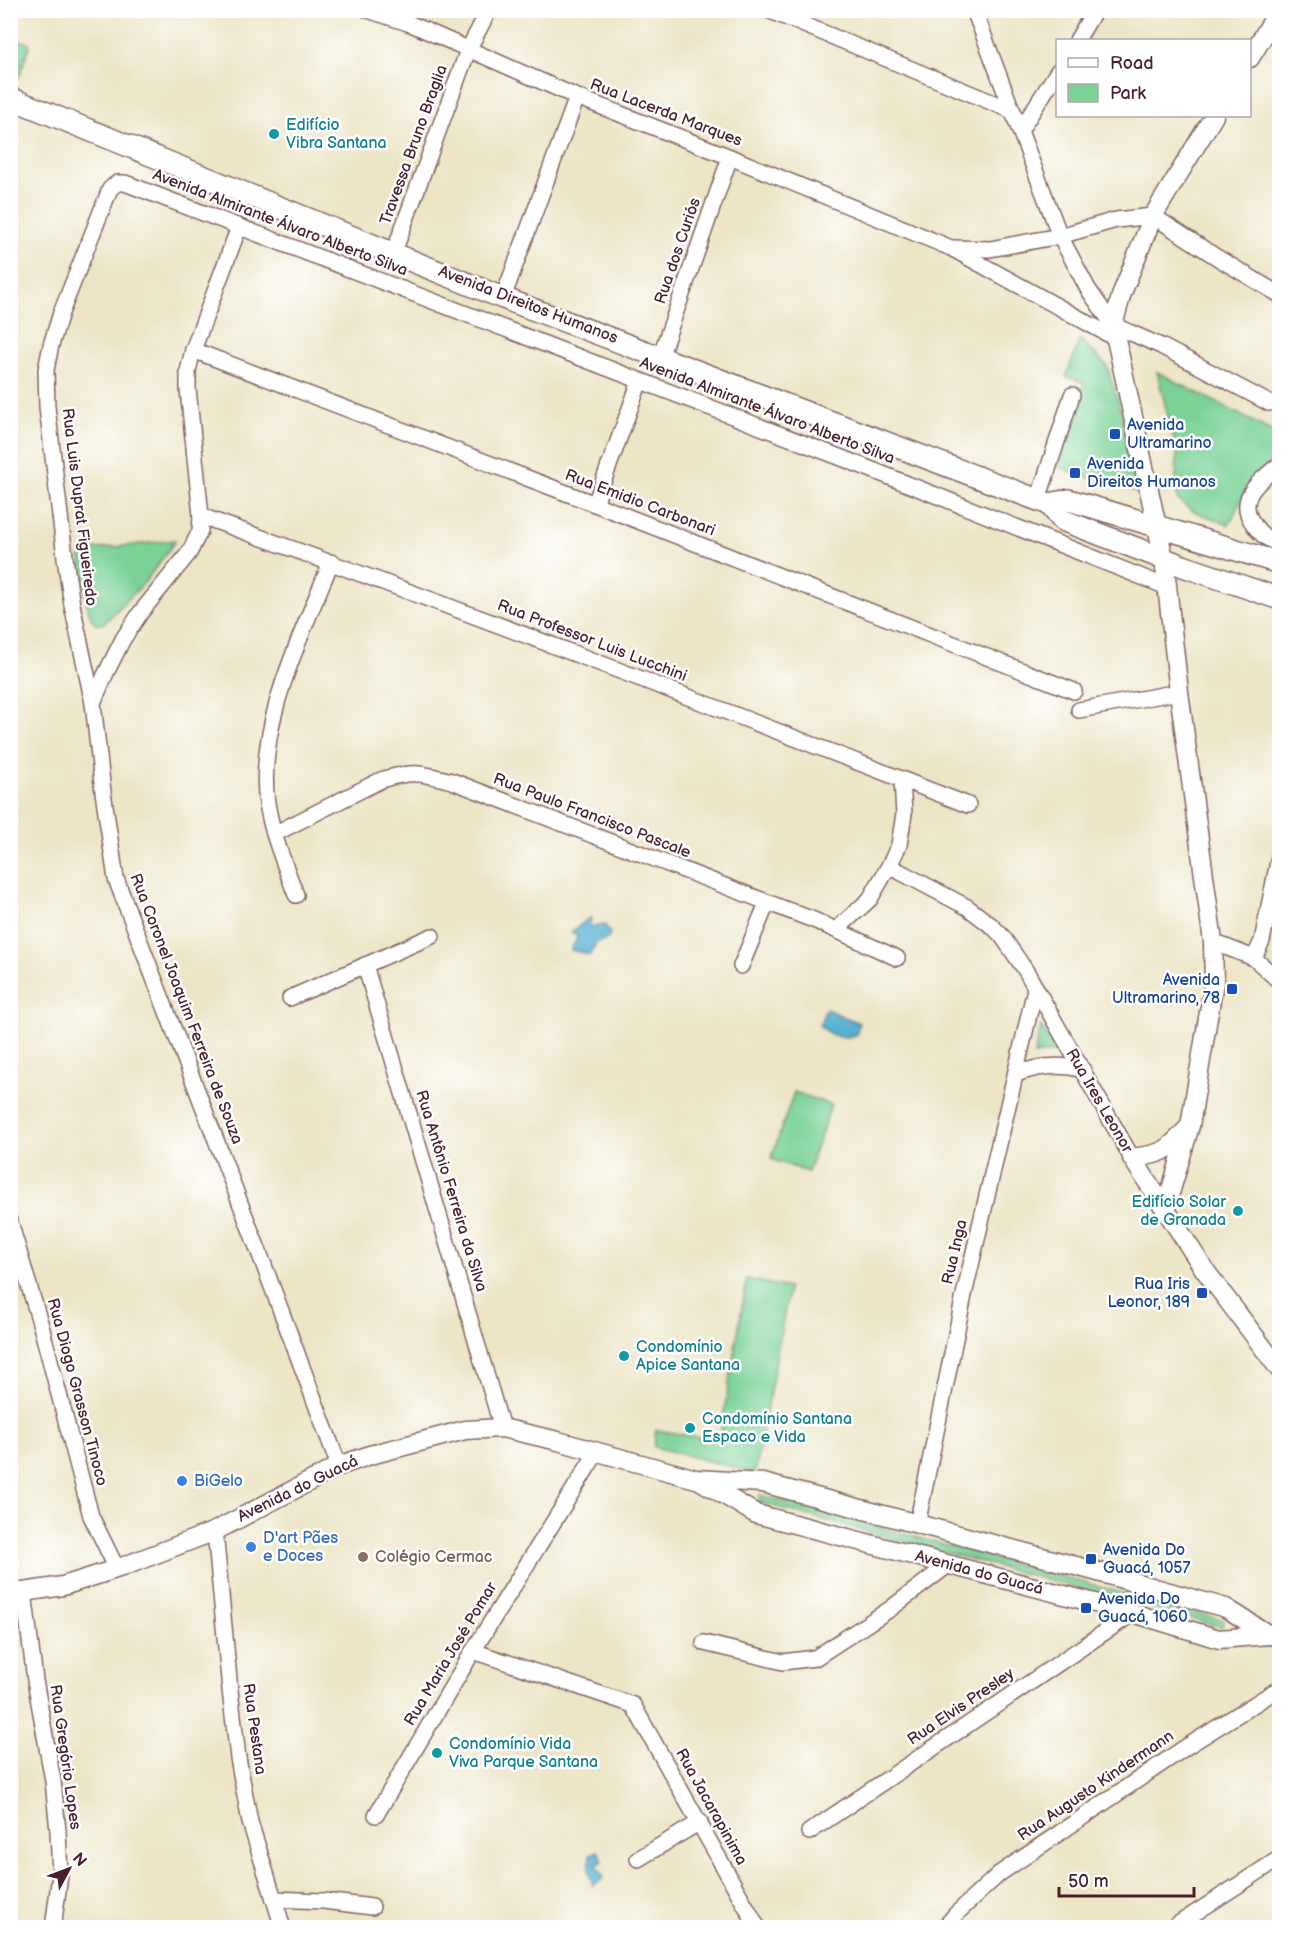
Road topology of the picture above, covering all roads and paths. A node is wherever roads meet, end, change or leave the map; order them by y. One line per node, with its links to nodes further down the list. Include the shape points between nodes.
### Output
1 (368, 10): 8 (street, Rua Lacerda Marques)
2 (489, 10): 8 (street, Travessa Bruno Braglia)
3 (768, 10): 13 (street)
4 (974, 10): 13 (street)
5 (1095, 10): 7 (street)
6 (1279, 10): 9 (street)
7 (1078, 39)
8 (468, 50): 12 (street, Rua Lacerda Marques); 22 (street, Travessa Bruno Braglia)
9 (1251, 56)
10 (1056, 74): 15 (street)
11 (10, 98): 22 (main road, Avenida Direitos Humanos)
12 (577, 98): 16 (street, Rua Lacerda Marques); 24 (street)
13 (1013, 111): 15 (street)
14 (1213, 117): 18 (street)
15 (1020, 131): 20 (street)
16 (730, 157): 21 (street, Rua Lacerda Marques); 27 (street, Rua dos Curiós)
17 (117, 183): 19 (street, Avenida Almirante Álvaro Alberto Silva); 44 (street, Rua Luis Duprat Figueiredo, via 110,189 61,313 46,370 67,575)
18 (1153, 216): 20 (street, Rua Lacerda Marques, via 1116,220); 23 (street); 25 (street, via 1122,293)
19 (239, 226): 26 (street, Rua Coronel Joaquim Ferreira de Souza); 28 (street, Avenida Almirante Álvaro Alberto Silva)
20 (1060, 236): 21 (street, Rua Lacerda Marques, via 990,249); 25 (street)
21 (951, 248): 25 (street, Rua Lacerda Marques)
22 (394, 252): 24 (main road, Avenida Direitos Humanos)
23 (1280, 295)
24 (503, 298): 27 (main road, Avenida Direitos Humanos)
25 (1114, 332): 30 (street, Rua Lacerda Marques, via 1161,346); 35 (street)
26 (193, 350): 33 (street, Rua Emidio Carbonari); 34 (street, Rua Coronel Joaquim Ferreira de Souza, via 188,389)
27 (660, 357): 32 (main road, Avenida Direitos Humanos)
28 (640, 381): 33 (street); 40 (street, Avenida Almirante Álvaro Alberto Silva)
29 (1072, 395): 32 (street)
30 (1269, 403)
31 (1280, 464): 36 (street, via 1250,492 1246,510 1259,532)
32 (1043, 502): 35 (main road, Avenida Direitos Humanos, via 1069,500); 37 (main road, Avenida Direitos Humanos, via 1062,520)
33 (595, 504): 42 (street, Rua Emidio Carbonari)
34 (201, 516): 38 (street, Rua Professor Luis Lucchini); 44 (street, Rua Coronel Joaquim Ferreira de Souza, via 200,531 189,553 123,639)
35 (1158, 526): 37 (street); 39 (main road, Avenida Direitos Humanos)
36 (1280, 544)
37 (1164, 559): 40 (street); 41 (main road, Avenida Direitos Humanos)
38 (331, 562): 46 (street, Rua Professor Luis Lucchini); 48 (street, via 271,723 267,803)
39 (1280, 563)
40 (1167, 587): 43 (street)
41 (1280, 599)
42 (1074, 691)
43 (1179, 692): 45 (street); 55 (street)
44 (93, 704): 72 (street, Rua Coronel Joaquim Ferreira de Souza, via 116,879)
45 (1079, 710)
46 (902, 779): 47 (street, Rua Professor Luis Lucchini); 50 (street, via 904,814 899,845)
47 (968, 805)
48 (274, 834): 51 (street); 52 (street, Rua Paulo Francisco Pascale, via 381,780 419,773 452,781)
49 (1280, 852): 57 (street, via 1262,941)
50 (889, 866): 53 (street, via 870,899); 61 (street, Rua Ires Leonor, via 967,907 992,926)
51 (296, 895)
52 (766, 903): 53 (street, Rua Paulo Francisco Pascale); 59 (street)
53 (836, 930): 56 (street, Rua Paulo Francisco Pascale)
54 (432, 936): 58 (street)
55 (1213, 942): 57 (street); 65 (street, via 1214,982)
56 (897, 958)
57 (1254, 958): 60 (street)
58 (364, 965): 62 (street); 70 (street, Rua Antônio Ferreira da Silva)
59 (741, 966)
60 (1280, 982)
61 (1035, 989): 63 (street, Rua Ires Leonor); 64 (street, Rua Inga)
62 (290, 998)
63 (1083, 1070): 64 (street, via 1055,1066); 66 (street, Rua Ires Leonor)
64 (1016, 1074): 74 (street, Rua Inga, via 964,1295)
65 (1190, 1126): 66 (street, via 1162,1153); 67 (street)
66 (1132, 1158): 67 (street, Rua Ires Leonor)
67 (1165, 1210): 69 (street, Rua Ires Leonor)
68 (10, 1222): 77 (street, Rua Diogo Grasson Tinoco, via 91,1516)
69 (1280, 1370)
70 (502, 1428): 71 (street, Avenida do Guacá); 72 (street, Avenida do Guacá, via 439,1436)
71 (597, 1452): 73 (street, Avenida do Guacá); 82 (street, Rua Maria José Pomar)
72 (339, 1466): 75 (street, Avenida do Guacá)
73 (696, 1479): 74 (street, Avenida do Guacá, via 763,1483); 76 (street, Avenida do Guacá, via 756,1514)
74 (917, 1525): 80 (street, Avenida do Guacá, via 1226,1608)
75 (214, 1531): 77 (street, Avenida do Guacá); 89 (street, Rua Pestana, via 238,1758 250,1822)
76 (948, 1565): 79 (street, Avenida do Guacá); 81 (street, via 890,1610 815,1658 783,1662)
77 (117, 1569): 78 (street, Avenida do Guacá, via 63,1586)
78 (17, 1592): 91 (street, Rua Gregório Lopes, via 58,1831 60,1875)
79 (1133, 1613): 80 (street, Avenida do Guacá, via 1219,1639); 86 (street, Rua Elvis Presley)
80 (1274, 1636)
81 (704, 1643)
82 (473, 1650): 84 (street, Rua Maria José Pomar); 85 (street, Rua Jacarapinima, via 633,1705)
83 (1280, 1688): 94 (street, Rua Augusto Kindermann, via 999,1874)
84 (376, 1815)
85 (700, 1822): 88 (street); 93 (street, Rua Jacarapinima)
86 (809, 1832)
87 (1280, 1858): 95 (street)
88 (638, 1860)
89 (274, 1899): 90 (street); 92 (street, Rua Pestana)
90 (372, 1907)
91 (53, 1928)
92 (283, 1928)
93 (758, 1928)
94 (944, 1928)
95 (1173, 1928)

